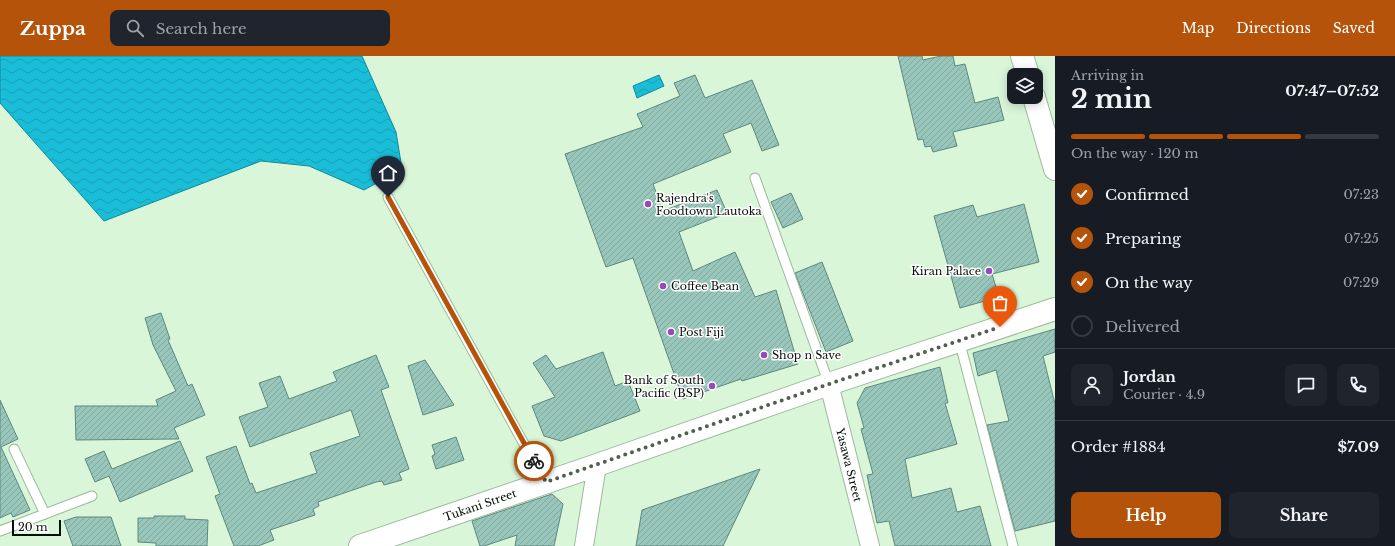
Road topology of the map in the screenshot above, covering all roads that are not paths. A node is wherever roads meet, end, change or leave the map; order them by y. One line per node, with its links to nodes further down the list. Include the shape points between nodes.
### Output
1 (1022, 56): 2 (street)
2 (1026, 68)
3 (1036, 104): 4 (street)
4 (1055, 169)
5 (754, 178): 9 (lane)
6 (388, 197): 12 (lane)
7 (1055, 310): 8 (street, Tukani Street)
8 (959, 340): 9 (street, Tukani Street); 19 (lane)
9 (829, 384): 11 (street, Tukani Street); 18 (street, Yasawa Street)
10 (14, 448): 14 (lane)
11 (597, 465): 12 (street, Tukani Street); 17 (street)
12 (546, 482): 16 (street, Tukani Street)
13 (92, 496): 14 (lane)
14 (45, 514): 15 (lane)
15 (0, 531)
16 (360, 546)
17 (584, 546)
18 (870, 546)
19 (1013, 546)

